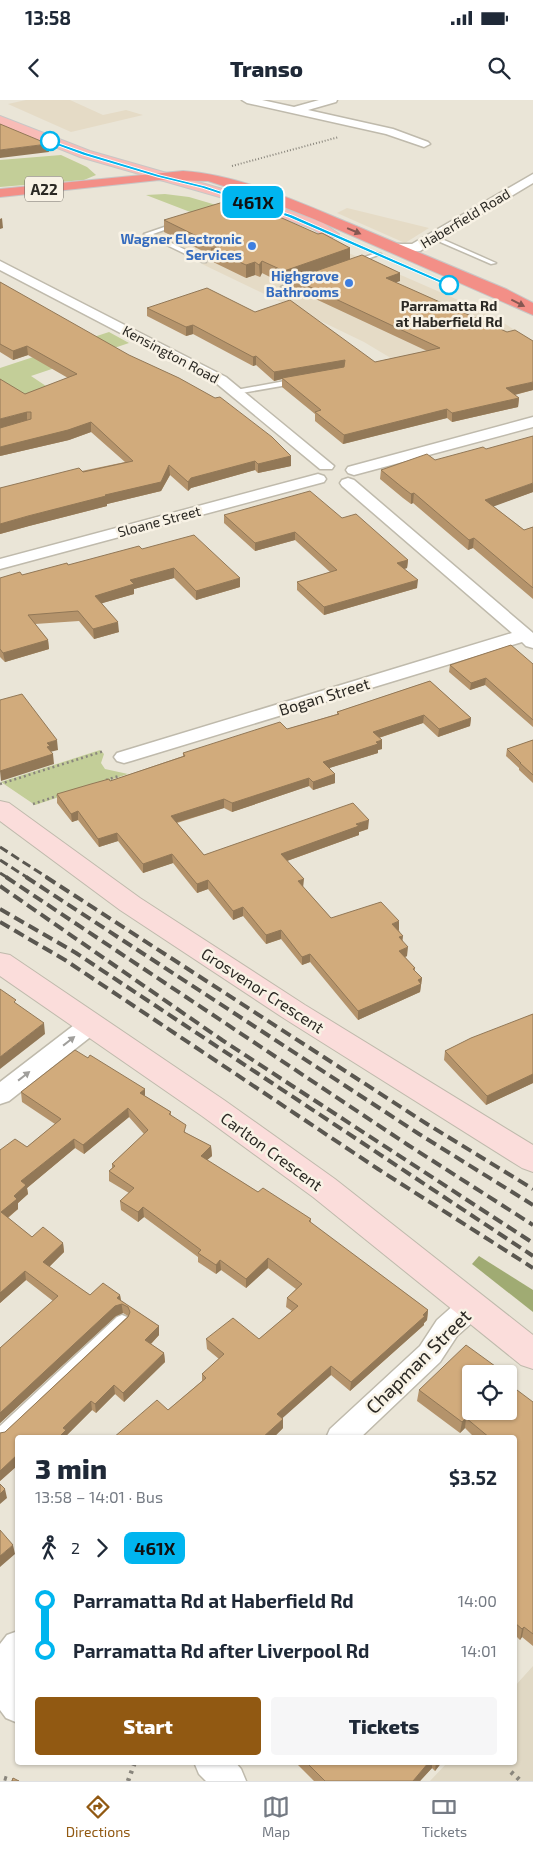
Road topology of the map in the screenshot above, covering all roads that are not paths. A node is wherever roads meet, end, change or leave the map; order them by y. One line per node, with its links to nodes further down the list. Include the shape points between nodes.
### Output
1 (246, 100): 4 (street)
2 (332, 100): 4 (street)
3 (0, 110): 8 (main road)
4 (292, 110): 6 (street, via 374,127)
5 (0, 120): 7 (main road)
6 (424, 144)
7 (105, 160): 8 (main road); 11 (highway, via 115,169)
8 (160, 171): 11 (highway, via 139,184); 14 (main road); 17 (highway, one-way to 17, via 210,177 266,195)
9 (533, 178): 16 (street, Haberfield Road)
10 (533, 185): 16 (street, Haberfield Road)
11 (87, 188): 12 (highway, A22); 13 (highway, A22); 14 (highway, A22, via 180,190)
12 (0, 194)
13 (0, 200)
14 (243, 203): 18 (highway, A22)
15 (184, 222): 19 (lane, via 147,234)
16 (438, 239): 17 (street, Haberfield Road, via 415,248); 20 (street, Haberfield Road, via 424,252); 21 (lane)
17 (394, 248): 20 (highway)
18 (378, 254): 23 (lane); 27 (highway, A22, via 484,300)
19 (204, 261)
20 (424, 261): 26 (highway, one-way to 26)
21 (493, 263)
22 (0, 265): 29 (street, Kensington Road, via 221,380)
23 (347, 265)
24 (311, 277): 25 (lane)
25 (284, 287)
26 (533, 310)
27 (533, 328)
28 (302, 380): 29 (lane)
29 (236, 392): 31 (street, Kensington Road)
30 (533, 422): 32 (street)
31 (322, 473): 32 (street, via 344,466); 33 (street, Sloane Street)
32 (351, 477): 34 (street)
33 (0, 564)
34 (529, 638): 35 (street, Bogan Street)
35 (124, 757)
36 (3, 811): 40 (street, Grosvenor Crescent, via 139,909 295,1012)
37 (0, 962): 38 (street, Carlton Crescent)
38 (90, 1025): 39 (street, one-way to 38); 41 (street, Carlton Crescent, via 324,1188)
39 (0, 1095)
40 (531, 1157)
41 (474, 1305): 43 (street, Carlton Crescent); 45 (street, Chapman Street, via 448,1328 430,1354)
42 (122, 1321): 44 (lane)
43 (533, 1354)
44 (0, 1435)
45 (343, 1435)
46 (0, 1634): 47 (street)
47 (15, 1645)
48 (15, 1648): 49 (street, via 1,1671)
49 (9, 1708)
50 (214, 1765): 51 (street)
51 (229, 1781)

